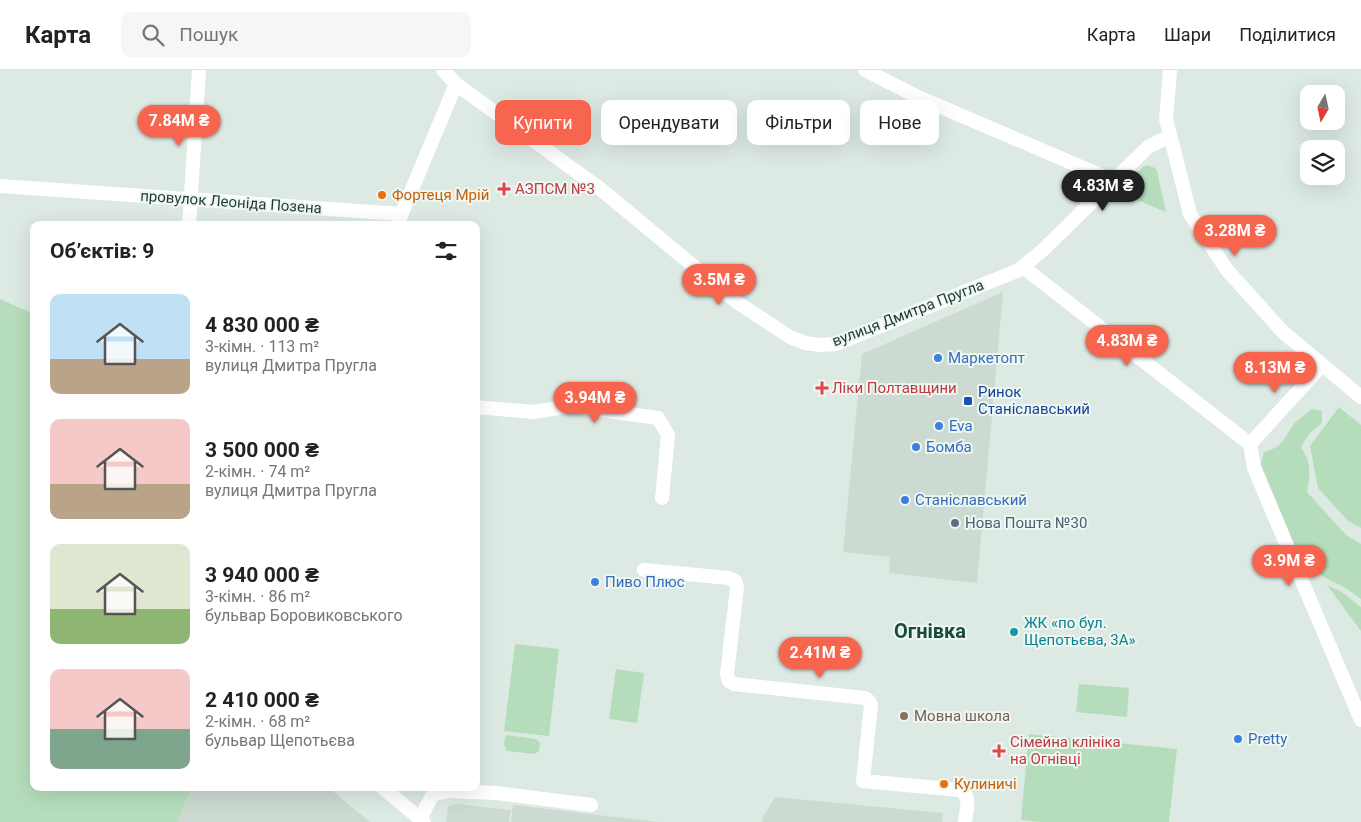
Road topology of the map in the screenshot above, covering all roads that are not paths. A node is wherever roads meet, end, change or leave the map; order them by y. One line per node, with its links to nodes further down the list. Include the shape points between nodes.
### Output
1 (199, 70): 9 (street)
2 (442, 70): 5 (street, вулиця Дмитра Пругла)
3 (865, 70): 7 (street, via 918,97)
4 (1170, 70): 6 (street, via 1166,119)
5 (456, 84): 10 (street); 12 (street, вулиця Дмитра Пругла, via 603,191 738,303 790,338 805,343 836,344)
6 (1170, 136): 7 (street, вулиця Дмитра Пругла, via 1148,146); 13 (street, via 1190,214 1227,270 1283,332)
7 (1114, 181): 12 (street, вулиця Дмитра Пругла)
8 (0, 186): 9 (street, провулок Леоніда Позена)
9 (190, 200): 10 (street, провулок Леоніда Позена); 11 (street)
10 (399, 219)
11 (188, 221)
12 (1023, 267): 16 (street)
13 (1322, 364): 14 (street); 16 (street)
14 (1361, 397)
15 (480, 407): 17 (street, via 533,412 571,406 658,418 668,435)
16 (1250, 444): 19 (street, via 1254,468)
17 (662, 498)
18 (644, 570): 23 (street, via 735,581 729,681 865,698 871,706 863,780 960,790 968,798)
19 (1361, 720)
20 (386, 791): 22 (street)
21 (591, 806): 22 (street, via 496,793 449,791 433,794)
22 (422, 821)
23 (965, 822)

